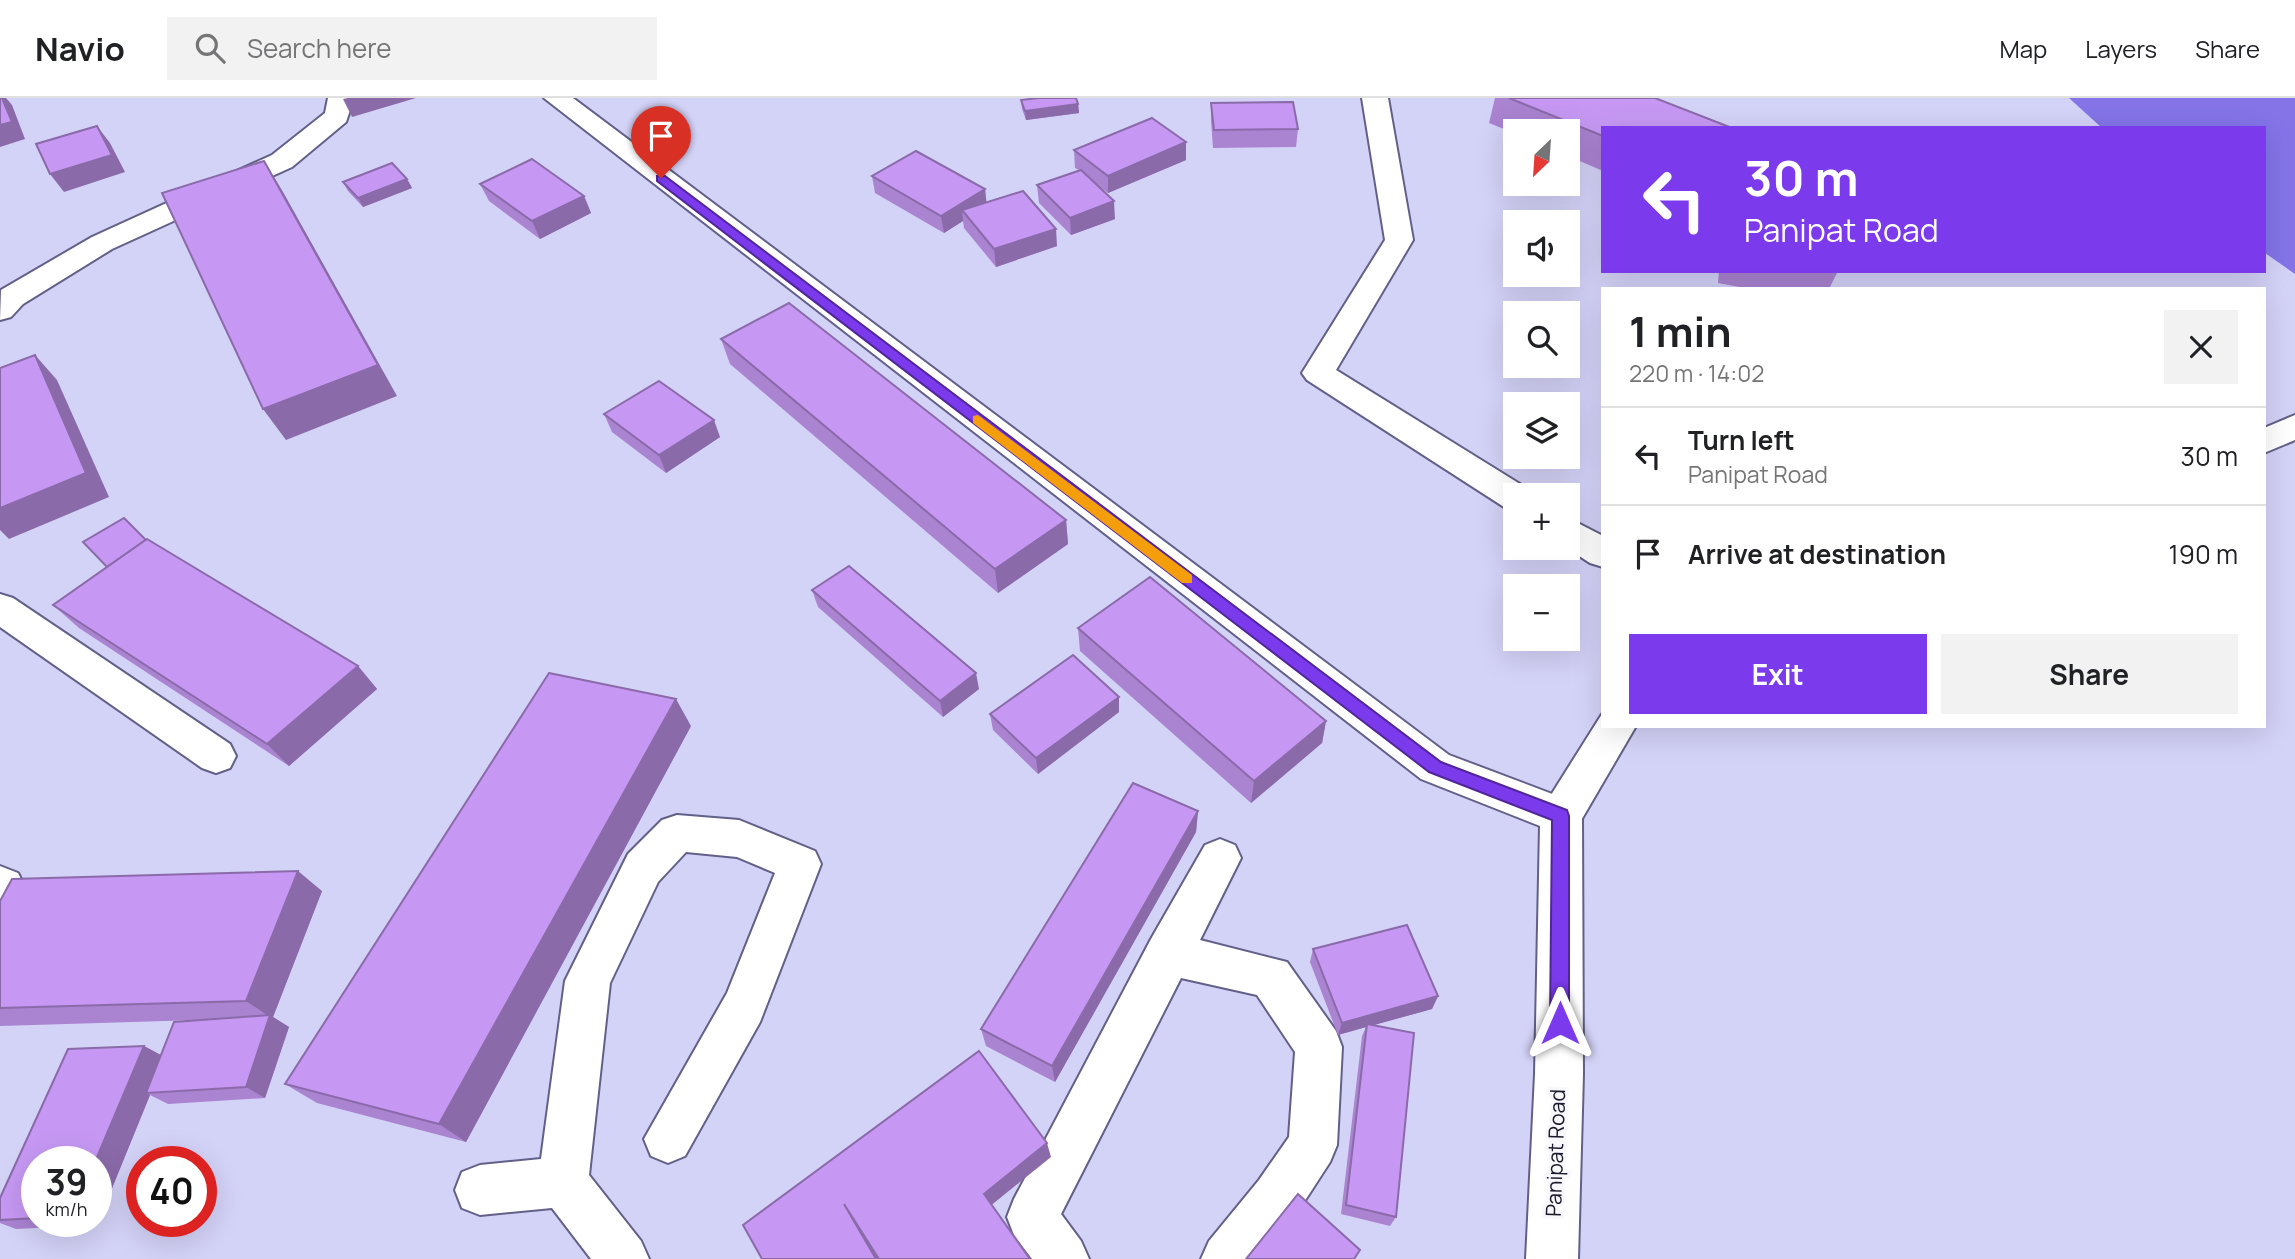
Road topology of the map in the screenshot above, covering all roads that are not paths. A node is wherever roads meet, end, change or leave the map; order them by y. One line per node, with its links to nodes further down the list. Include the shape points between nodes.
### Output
1 (341, 98): 4 (street, via 337,116 282,161 102,243 12,297)
2 (556, 98): 13 (street, via 1435,767)
3 (1375, 98): 7 (street, via 1399,240 1318,373)
4 (0, 310)
5 (2295, 425): 6 (street)
6 (2266, 441)
7 (1503, 490)
8 (1580, 539): 9 (street)
9 (1601, 553)
10 (0, 608): 12 (street)
11 (1615, 728): 13 (street)
12 (216, 756)
13 (1561, 816): 24 (street, Panipat Road)
14 (1220, 858): 17 (street)
15 (0, 885): 16 (street, via 4,887)
16 (0, 898)
17 (1167, 954): 22 (street, via 1032,1217); 23 (street, via 1271,977 1319,1047 1313,1145)
18 (668, 1139): 19 (street, via 744,1006 800,864 739,839 677,833 643,868 588,981)
19 (564, 1182): 20 (street); 21 (street)
20 (480, 1190)
21 (623, 1259)
22 (1063, 1259)
23 (1227, 1259)
24 (1552, 1259)

